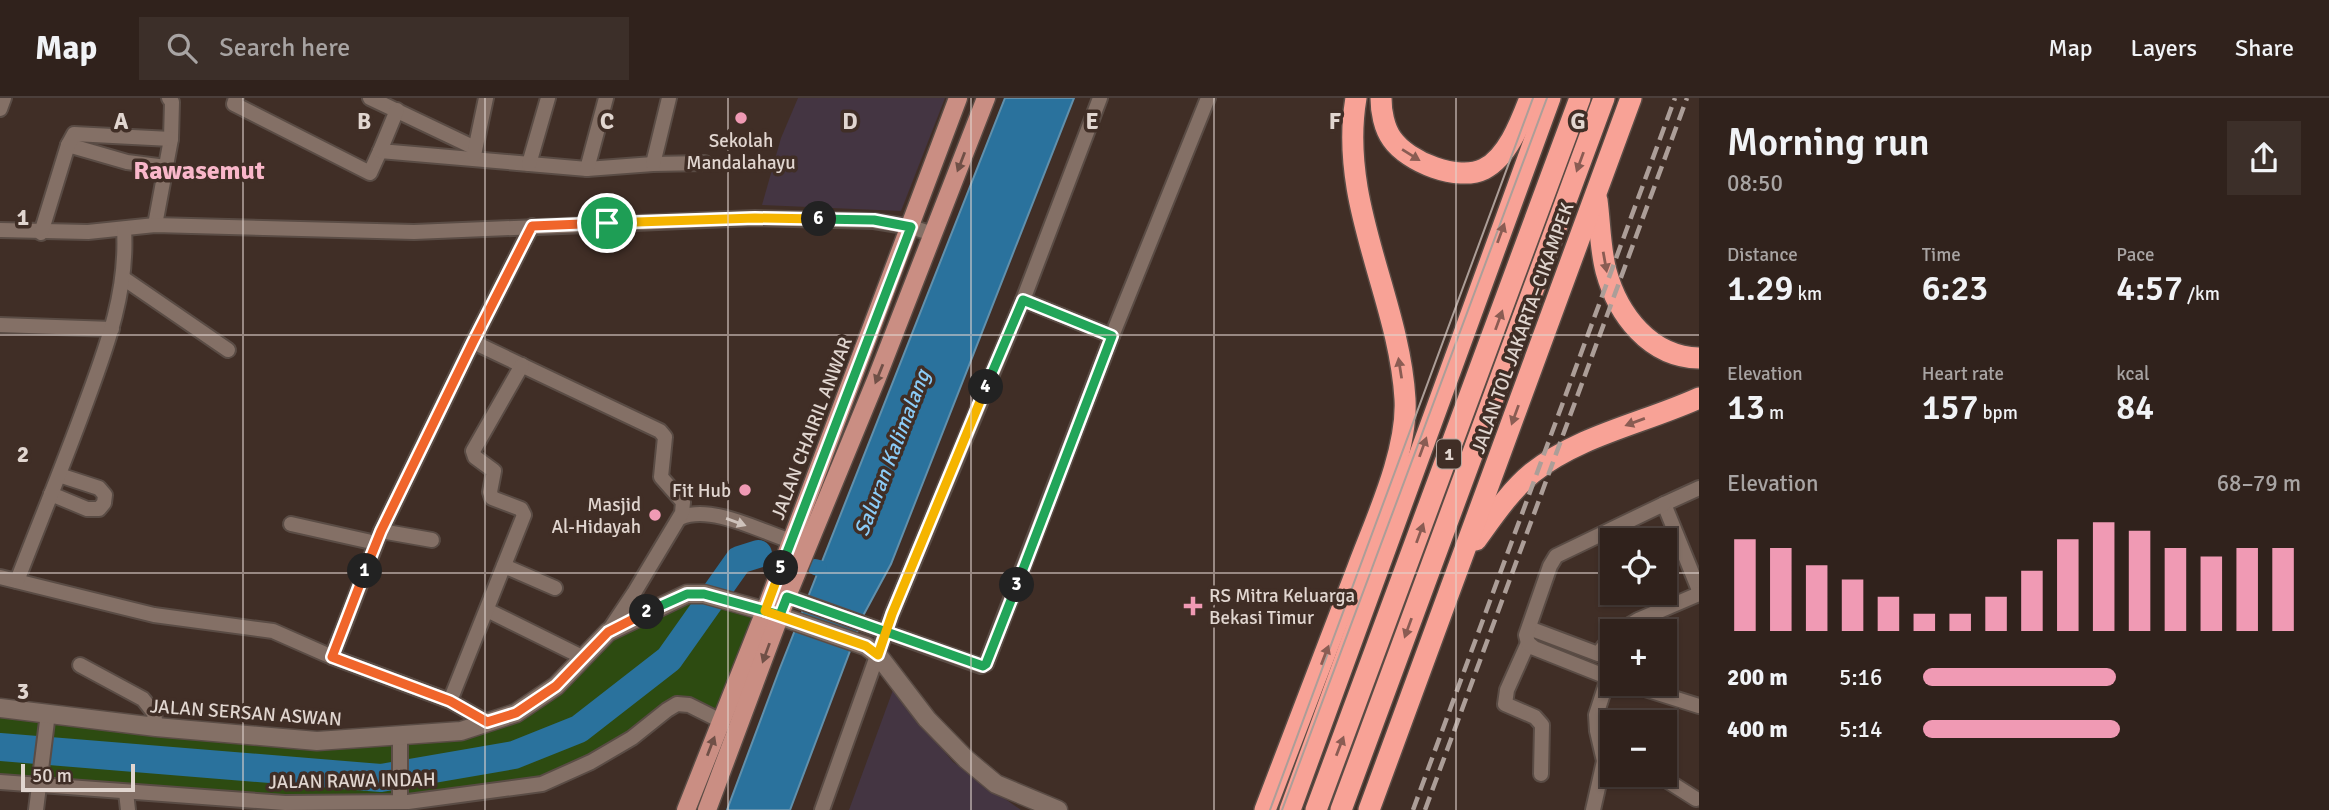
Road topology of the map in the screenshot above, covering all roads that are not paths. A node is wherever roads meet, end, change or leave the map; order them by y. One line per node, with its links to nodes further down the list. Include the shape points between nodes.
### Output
1 (4, 98): 20 (street)
2 (169, 98): 22 (street)
3 (370, 98): 21 (street)
4 (486, 98): 25 (street)
5 (548, 98): 27 (street)
6 (606, 98): 30 (street)
7 (669, 98): 28 (street)
8 (958, 98): 34 (main road, JALAN CHAIRIL ANWAR)
9 (986, 98): 38 (main road, JALAN CHAIRIL ANWAR, one-way to 38)
10 (1100, 98): 40 (street)
11 (1208, 98): 43 (street)
12 (1356, 98): 106 (highway, one-way to 12, via 1379,511 1403,434 1405,398 1396,342 1353,166)
13 (1381, 98): 14 (highway, one-way to 14, via 1381,112 1401,149 1427,165 1464,173 1483,170 1500,157)
14 (1530, 98)
15 (1550, 98): 107 (highway, 1, one-way to 15)
16 (1580, 98): 108 (highway, 1, one-way to 16)
17 (1604, 98): 109 (highway, 1, one-way to 109)
18 (1631, 98): 31 (highway, JALAN TOL JAKARTA–CIKAMPEK)
19 (235, 101): 24 (street, via 370,173)
20 (0, 109)
21 (397, 110): 24 (street); 25 (street)
22 (171, 139): 23 (street, via 78,133); 29 (street)
23 (68, 145): 29 (street, via 127,162); 37 (street)
24 (380, 151): 25 (street)
25 (474, 154): 27 (street)
26 (705, 163): 28 (street)
27 (529, 164): 30 (street)
28 (653, 164): 30 (street)
29 (166, 167): 32 (street)
30 (587, 169)
31 (1596, 194): 46 (highway, one-way to 46, via 1605,268 1624,315 1665,351); 58 (highway, JALAN TOL JAKARTA–CIKAMPEK, one-way to 58)
32 (155, 225): 33 (street, via 414,232); 35 (street)
33 (532, 226): 34 (street, via 755,218 874,220); 44 (street)
34 (911, 227): 38 (street); 57 (main road, JALAN CHAIRIL ANWAR)
35 (124, 229): 37 (street); 39 (street)
36 (0, 230): 37 (street)
37 (41, 233)
38 (933, 234): 65 (main road, JALAN CHAIRIL ANWAR, one-way to 65)
39 (123, 278): 42 (street); 45 (street)
40 (1023, 300): 43 (street); 71 (street)
41 (0, 325): 42 (street)
42 (112, 329): 49 (street)
43 (1112, 336): 71 (street, via 986,664)
44 (473, 342): 47 (street); 55 (street)
45 (228, 350)
46 (1699, 358)
47 (522, 365): 53 (street, via 664,434 661,477 684,504); 59 (street, via 473,451 494,471 492,498 524,513)
48 (1699, 398): 58 (highway, one-way to 58, via 1610,432 1532,473)
49 (60, 475): 51 (street); 51 (street, via 99,488 104,503 91,510)
50 (1699, 488): 52 (street)
51 (51, 494): 61 (street)
52 (1664, 504): 63 (street); 72 (street, via 1556,556)
53 (680, 518): 57 (street, one-way to 57, via 691,513 714,514); 64 (street)
54 (291, 524): 55 (street)
55 (378, 537): 56 (street); 75 (street)
56 (432, 540)
57 (791, 541): 65 (main road, JALAN CHAIRIL ANWAR)
58 (1460, 562): 110 (highway, JALAN TOL JAKARTA–CIKAMPEK)
59 (504, 566): 62 (street); 67 (street)
60 (0, 578): 61 (street)
61 (17, 581): 75 (street, via 154,615 273,631)
62 (555, 588)
63 (1699, 592): 69 (street)
64 (634, 593): 66 (street); 70 (street)
65 (787, 597): 68 (main road, JALAN CHAIRIL ANWAR); 71 (street)
66 (657, 607): 68 (street, JALAN SERSAN ASWAN, via 687,594 704,594); 70 (street, JALAN SERSAN ASWAN)
67 (487, 610): 76 (street); 81 (street)
68 (779, 615): 73 (street, JALAN SERSAN ASWAN); 85 (main road, JALAN CHAIRIL ANWAR); 103 (main road, JALAN CHAIRIL ANWAR, one-way to 103)
69 (1640, 619)
70 (608, 632): 76 (street, JALAN SERSAN ASWAN)
71 (885, 633): 73 (street)
72 (1528, 636): 74 (street); 78 (street, via 1534,648); 90 (street, via 1505,704 1535,717 1542,725)
73 (872, 651): 104 (street); 105 (street, via 926,719 966,759 996,784)
74 (1600, 651)
75 (332, 657): 81 (street)
76 (582, 657): 86 (street, JALAN SERSAN ASWAN, via 556,686 516,713)
77 (80, 665): 87 (street, via 143,699 154,713)
78 (1600, 674)
79 (1603, 696): 88 (street, via 1596,715)
80 (1667, 696): 82 (street)
81 (450, 701): 86 (street)
82 (1699, 706)
83 (0, 708): 84 (street, JALAN SERSAN ASWAN)
84 (48, 713): 87 (street, JALAN SERSAN ASWAN); 92 (street)
85 (721, 721): 97 (street, JALAN RAWA INDAH, via 677,704 592,762 542,784); 102 (main road, JALAN CHAIRIL ANWAR, one-way to 85)
86 (487, 722): 89 (street, JALAN SERSAN ASWAN)
87 (156, 727): 89 (street, JALAN SERSAN ASWAN)
88 (1600, 739)
89 (400, 744): 97 (street)
90 (1541, 774)
91 (0, 782): 92 (street, JALAN RAWA INDAH)
92 (39, 786): 95 (street, JALAN RAWA INDAH); 100 (street)
93 (1600, 787): 111 (street)
94 (1677, 787): 96 (street)
95 (127, 792): 98 (street, JALAN RAWA INDAH); 101 (street)
96 (1696, 799)
97 (404, 800): 99 (street, JALAN RAWA INDAH)
98 (266, 806): 99 (street, JALAN RAWA INDAH)
99 (347, 806)
100 (36, 810)
101 (128, 810)
102 (687, 810)
103 (707, 810)
104 (822, 810)
105 (1058, 810)
106 (1265, 810)
107 (1290, 810)
108 (1316, 810)
109 (1341, 810)
110 (1368, 810)
111 (1593, 810)

